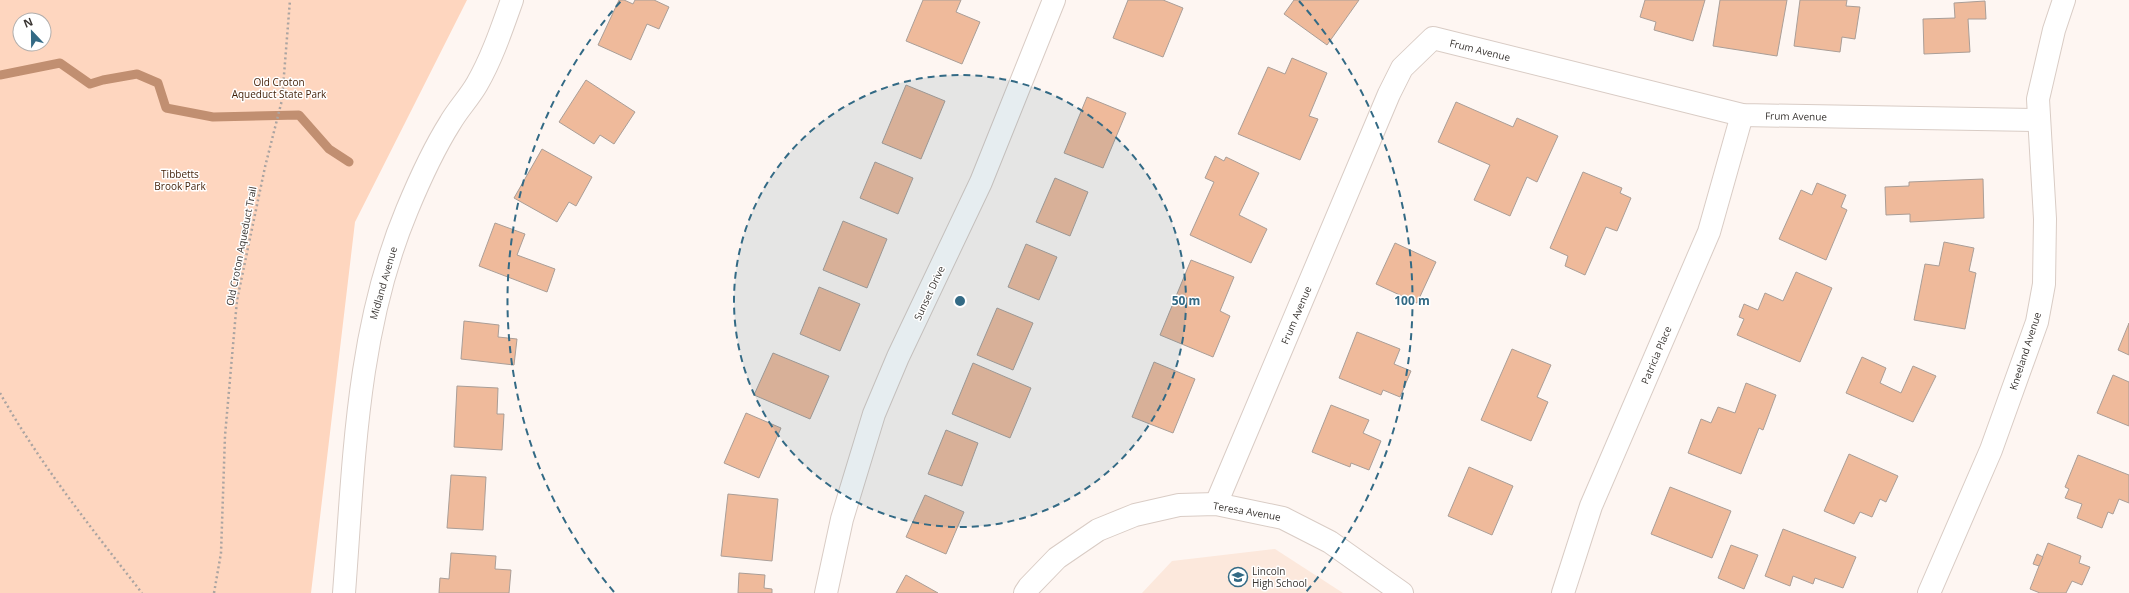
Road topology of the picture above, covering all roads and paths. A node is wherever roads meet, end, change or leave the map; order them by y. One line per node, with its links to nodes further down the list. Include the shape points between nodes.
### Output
1 (290, 0): 10 (path, Old Croton Aqueduct Trail, via 282,100 237,300 225,436 221,553)
2 (512, 0): 11 (street, Midland Avenue, via 477,84 450,122 410,204 380,288 368,337 358,404)
3 (1054, 0): 12 (street, Sunset Drive, via 981,182 874,414 842,519)
4 (2064, 0): 6 (street, Kneeland Avenue, via 2054,30 2038,99)
5 (1742, 115): 6 (street, Frum Avenue); 8 (street, Frum Avenue, via 1433,38 1402,68); 15 (street, Patricia Place, via 1709,232 1591,506)
6 (2038, 120): 16 (street, Kneeland Avenue, via 2045,219 2044,284 2037,322 1990,450)
7 (0, 393): 9 (path, via 18,426)
8 (1216, 504): 13 (street, Teresa Avenue, via 1165,508 1135,515 1098,530 1057,558); 14 (street, Teresa Avenue, via 1283,518 1330,542)
9 (142, 593)
10 (214, 593)
11 (344, 593)
12 (826, 593)
13 (1025, 593)
14 (1402, 593)
15 (1563, 593)
16 (1929, 593)

